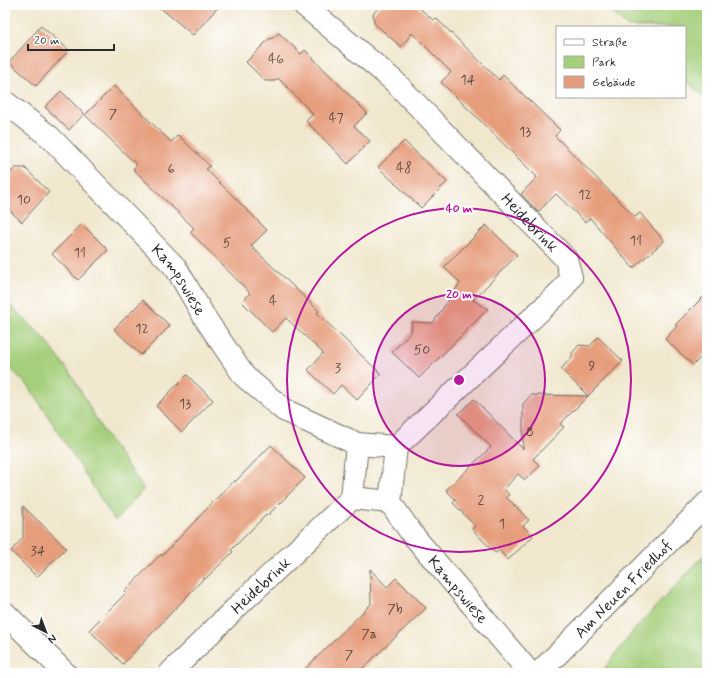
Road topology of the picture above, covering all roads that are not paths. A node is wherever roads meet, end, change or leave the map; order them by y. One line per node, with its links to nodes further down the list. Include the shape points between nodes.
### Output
1 (304, 5): 4 (street, Heidebrink, via 394,81 566,259 571,277 562,290)
2 (5, 102): 3 (street, Kampswiese, via 50,137 176,268 205,318 244,376 284,410)
3 (357, 444): 4 (street); 5 (street)
4 (396, 448): 6 (street)
5 (352, 498): 6 (street); 10 (street, Heidebrink)
6 (390, 502): 11 (street, Kampswiese, via 412,534)
7 (707, 503): 12 (street, Am Neuen Friedhof)
8 (5, 613): 9 (street)
9 (64, 673)
10 (170, 673)
11 (530, 673)
12 (539, 673)

